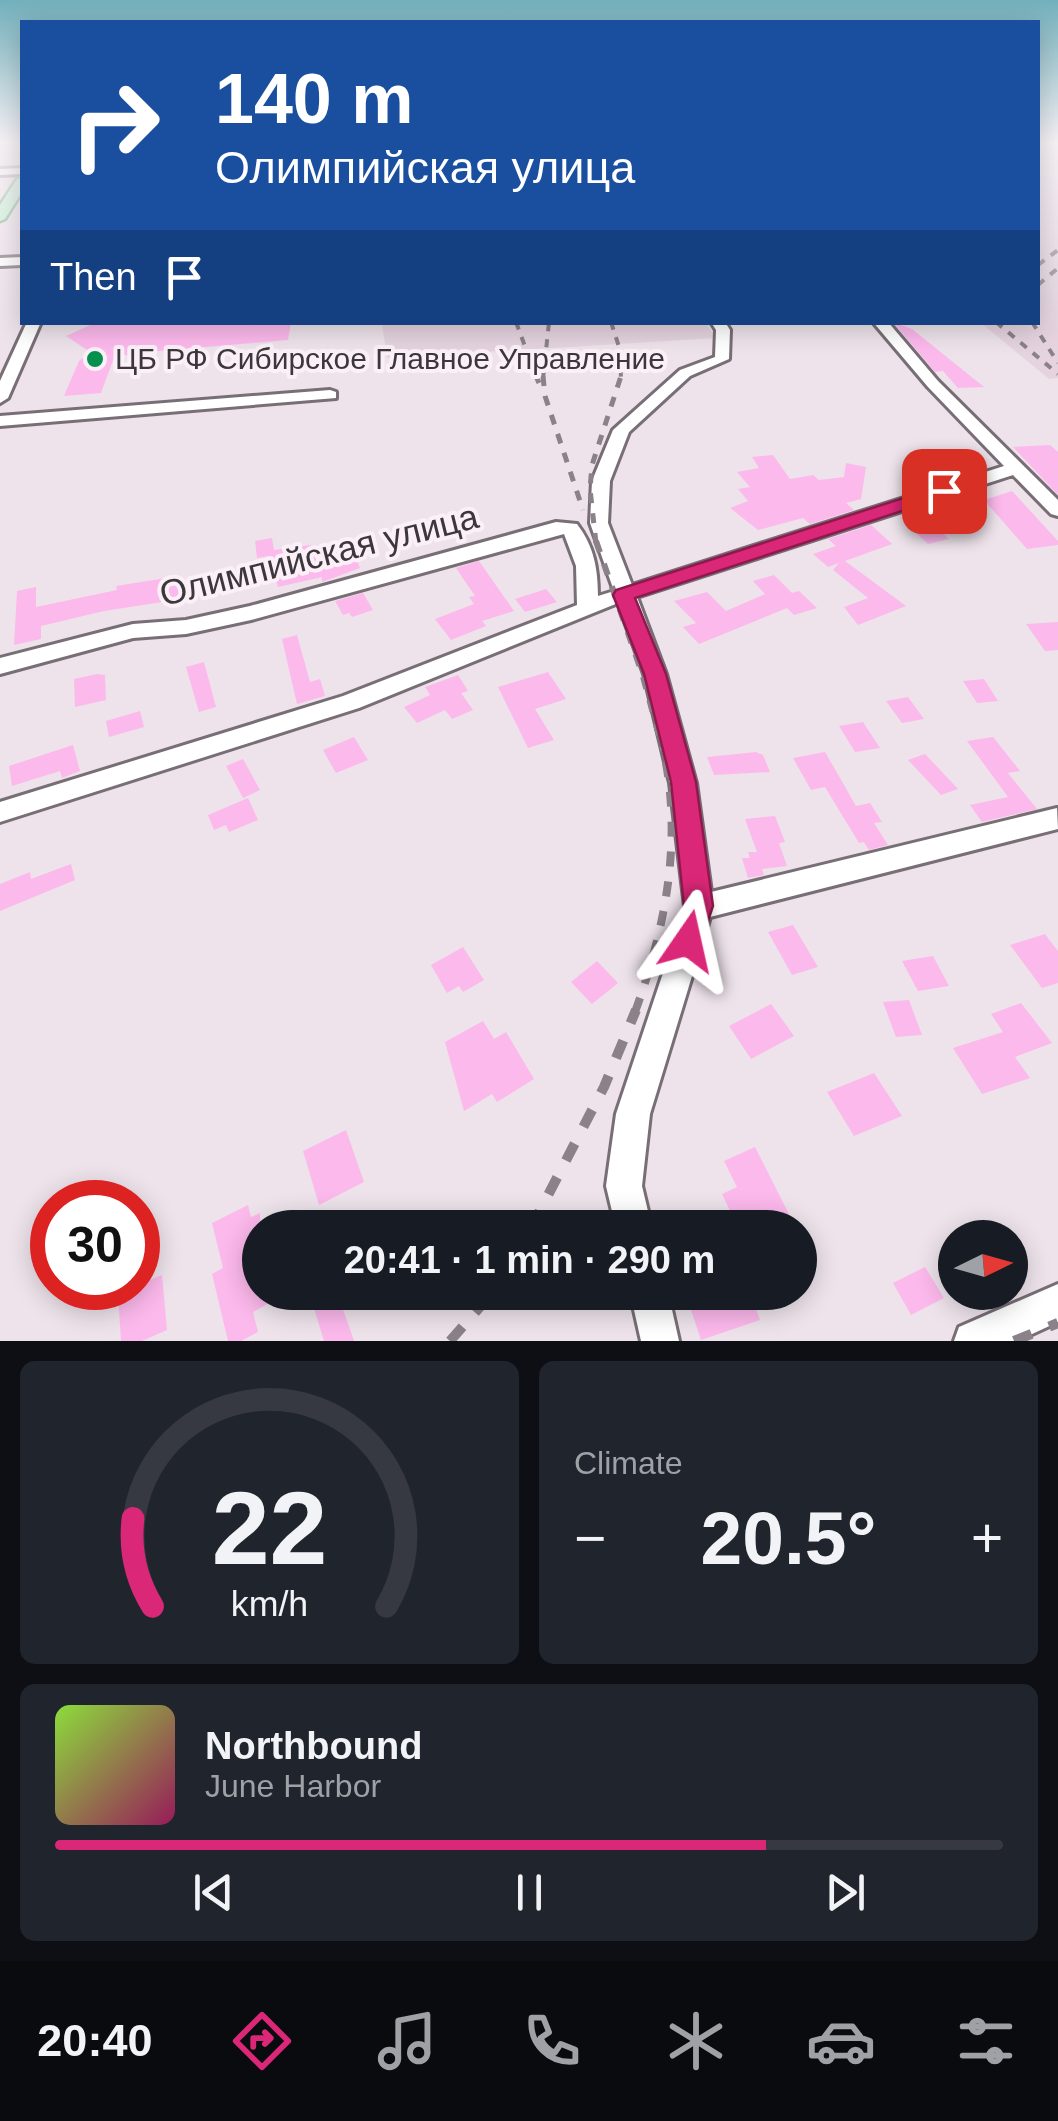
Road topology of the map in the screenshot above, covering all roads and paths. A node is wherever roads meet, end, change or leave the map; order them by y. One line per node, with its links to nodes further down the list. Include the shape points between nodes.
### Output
1 (33, 325): 5 (street)
2 (720, 325): 9 (street, via 722,359 686,373 621,430 601,481 600,523)
3 (883, 325): 7 (street)
4 (330, 395): 6 (street)
5 (0, 398)
6 (0, 421)
7 (1016, 468): 8 (street); 9 (street)
8 (1058, 510)
9 (623, 595): 10 (street); 14 (street, via 655,674 684,782)
10 (587, 610): 11 (street, Олимпийская улица, via 581,541 570,528 556,528 251,613 133,631); 12 (street, via 350,702)
11 (0, 666)
12 (0, 812)
13 (1058, 818): 14 (street)
14 (699, 906): 15 (street, via 633,1114 624,1186)
15 (630, 1210)
16 (1058, 1303): 19 (street)
17 (653, 1310): 18 (street)
18 (660, 1341)
19 (973, 1341)

